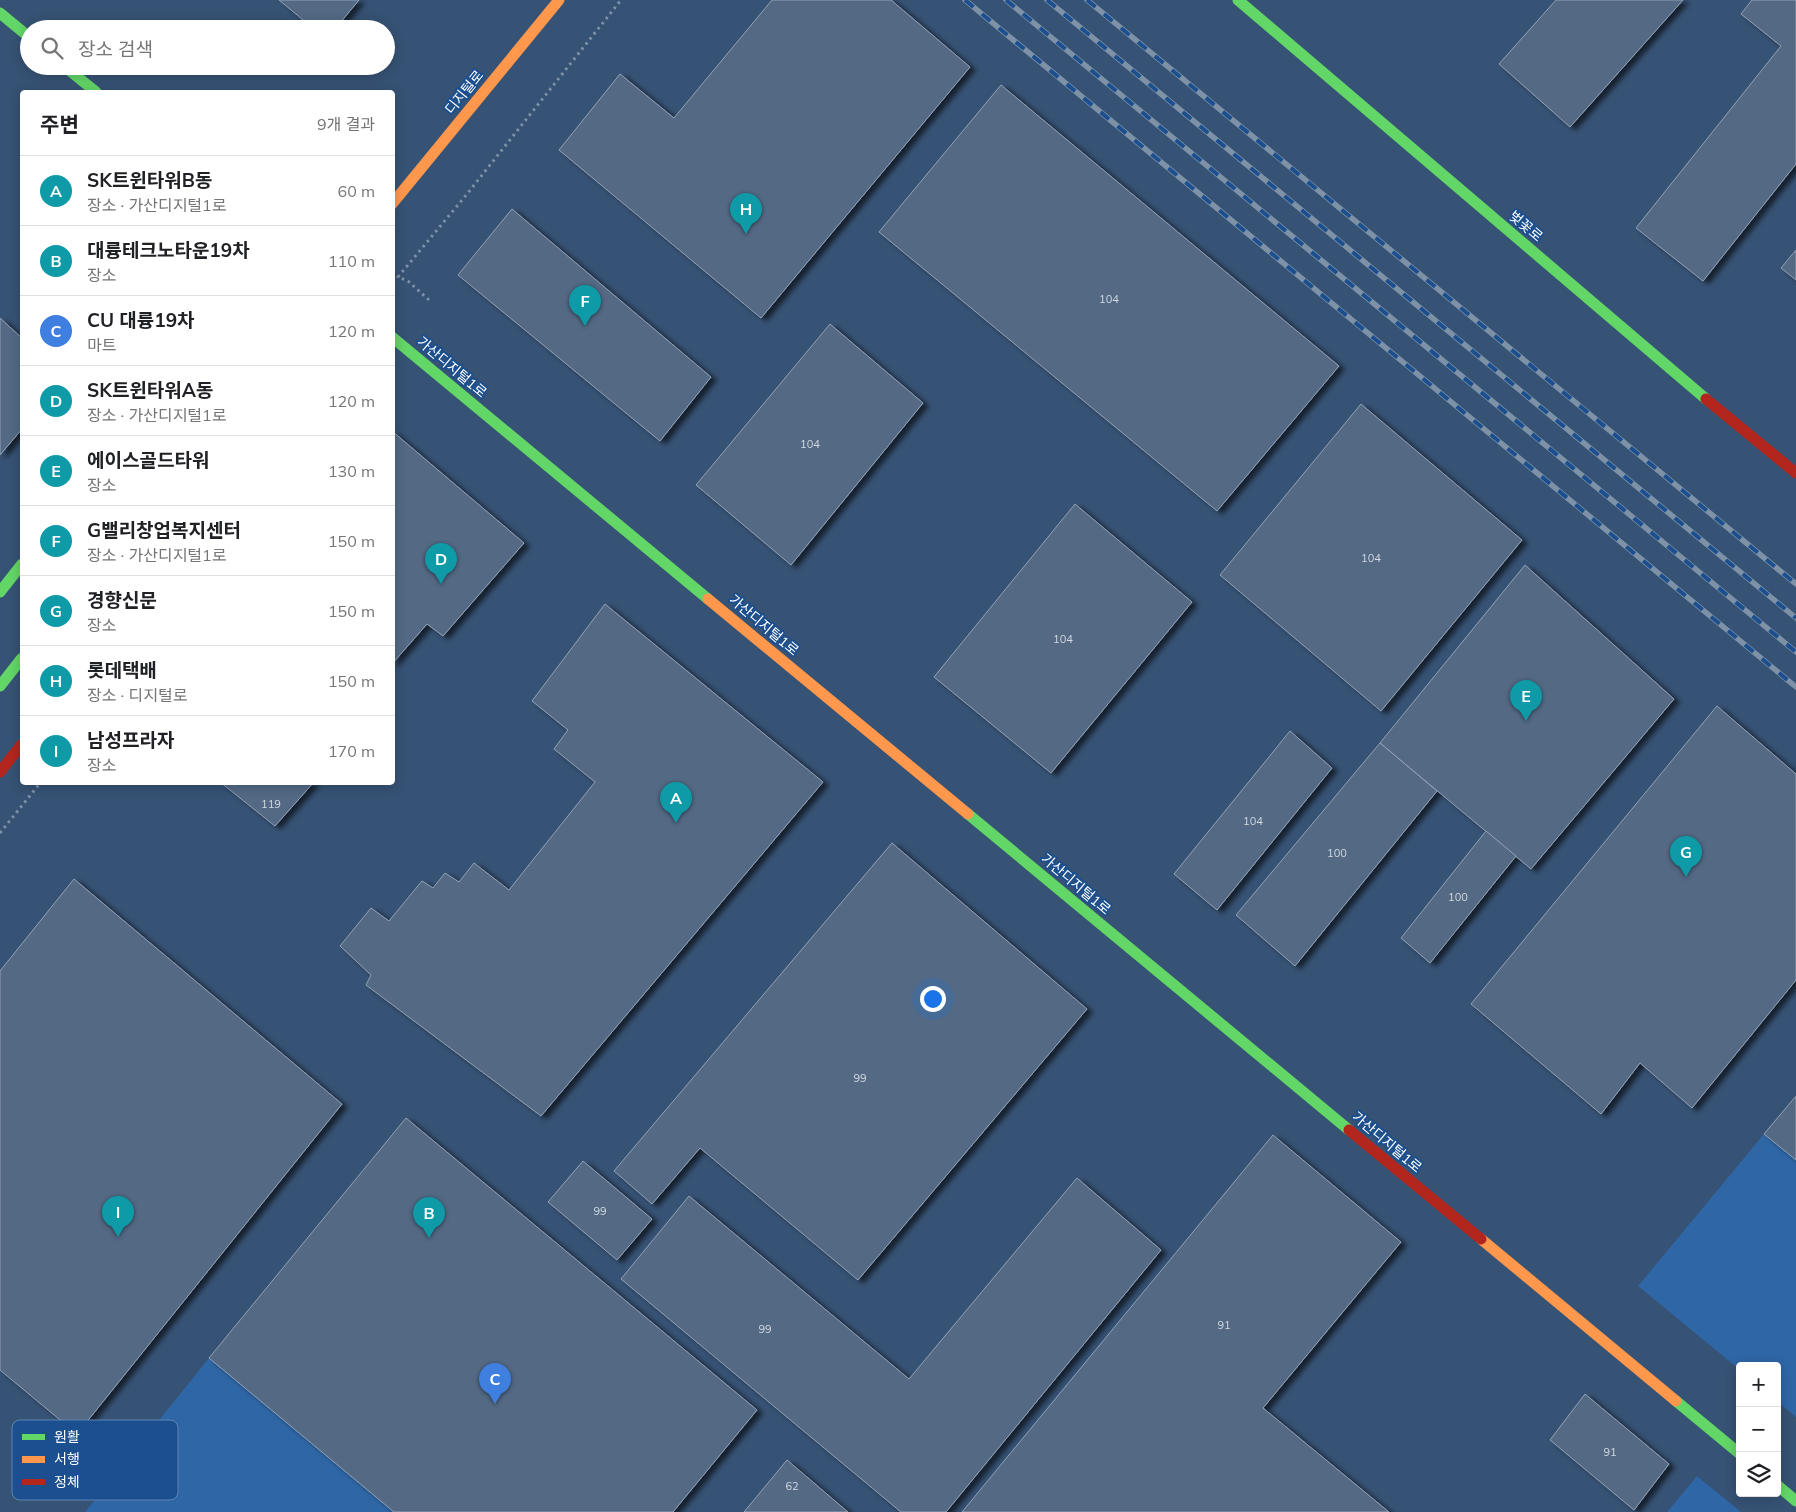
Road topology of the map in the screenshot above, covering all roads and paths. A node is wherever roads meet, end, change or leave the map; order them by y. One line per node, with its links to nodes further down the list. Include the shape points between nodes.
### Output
1 (558, 0): 8 (street, 디지털로)
2 (621, 0): 9 (path, via 398,277 408,281)
3 (1238, 0): 11 (street, 벚꽃로)
4 (0, 13): 5 (street)
5 (20, 30)
6 (75, 75): 7 (street)
7 (94, 90)
8 (395, 200)
9 (429, 300)
10 (395, 339): 20 (street, 가산디지털1로)
11 (1796, 473)
12 (20, 567): 13 (street)
13 (0, 592)
14 (20, 661): 15 (street)
15 (0, 686)
16 (20, 747): 17 (street)
17 (0, 772)
18 (39, 785): 19 (path)
19 (0, 833)
20 (1738, 1452)
21 (1781, 1488): 22 (street)
22 (1796, 1501)

